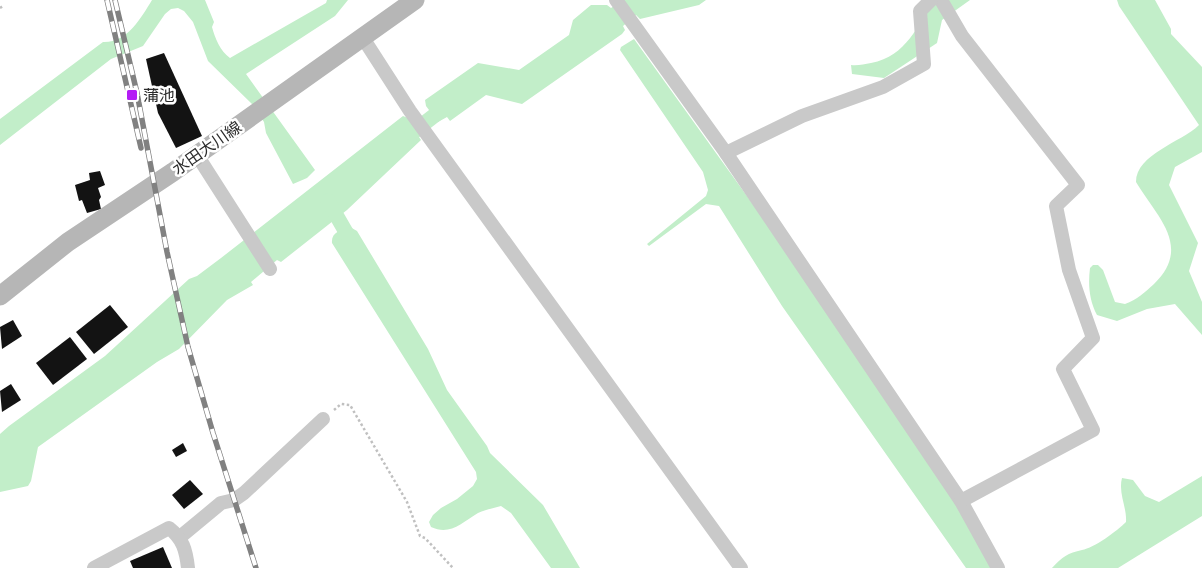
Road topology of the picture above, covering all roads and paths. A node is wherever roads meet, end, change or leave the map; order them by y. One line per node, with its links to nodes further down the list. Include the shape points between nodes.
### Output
1 (415, 0): 5 (main road, 水田大川線)
2 (616, 0): 6 (street)
3 (931, 0): 6 (street, via 920,11 924,64 883,87 802,116)
4 (941, 0): 11 (street, via 962,36 1078,185 1056,206 1069,270 1093,338 1063,369 1093,430)
5 (364, 38): 7 (main road, 水田大川線); 16 (street, via 410,111)
6 (726, 153): 11 (street)
7 (197, 155): 8 (street); 9 (main road, 水田大川線, via 68,242)
8 (270, 269)
9 (0, 296)
10 (323, 419): 12 (street, via 244,493 221,503); 15 (path, via 341,404 350,405 407,502 420,536)
11 (961, 501): 17 (street)
12 (180, 537): 13 (street, via 169,528); 14 (street)
13 (94, 568)
14 (188, 568)
15 (453, 568)
16 (741, 568)
17 (998, 568)

